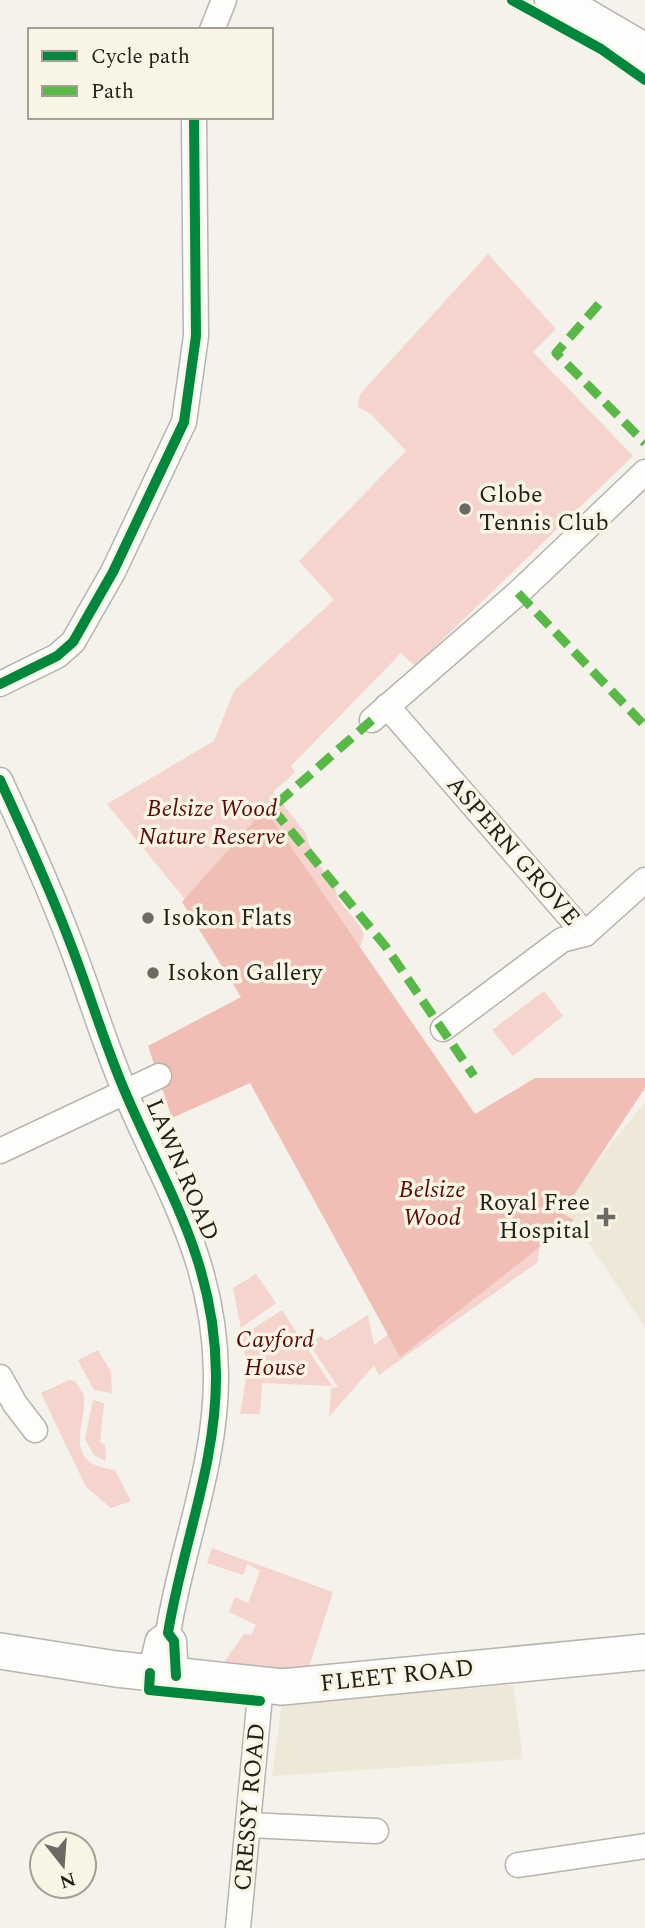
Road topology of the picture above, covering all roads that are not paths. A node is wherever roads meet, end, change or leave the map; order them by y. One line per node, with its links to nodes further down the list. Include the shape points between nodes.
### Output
1 (224, 0): 3 (street)
2 (554, 0): 4 (main road)
3 (213, 28)
4 (645, 53)
5 (194, 119): 7 (street, via 196,336 184,422 113,572 73,642 57,656)
6 (642, 482): 10 (street, ASPERN GROVE, via 380,713)
7 (0, 684)
8 (0, 780): 13 (street, LAWN ROAD, via 70,943)
9 (645, 880): 10 (street, ASPERN GROVE)
10 (584, 934): 11 (street, via 562,940)
11 (443, 1029)
12 (159, 1076): 13 (street)
13 (125, 1093): 14 (street); 19 (street, LAWN ROAD, via 187,1224 210,1302 214,1333 216,1387 208,1451 168,1633 158,1640)
14 (0, 1151)
15 (0, 1377): 16 (street)
16 (35, 1430)
17 (0, 1651): 19 (main road, FLEET ROAD)
18 (645, 1652): 20 (main road, FLEET ROAD, via 301,1686)
19 (163, 1674): 20 (main road, FLEET ROAD)
20 (261, 1685): 21 (street, CRESSY ROAD)
21 (248, 1825): 22 (street); 25 (street, CRESSY ROAD)
22 (376, 1831)
23 (645, 1846): 24 (street)
24 (518, 1865)
25 (238, 1928)

